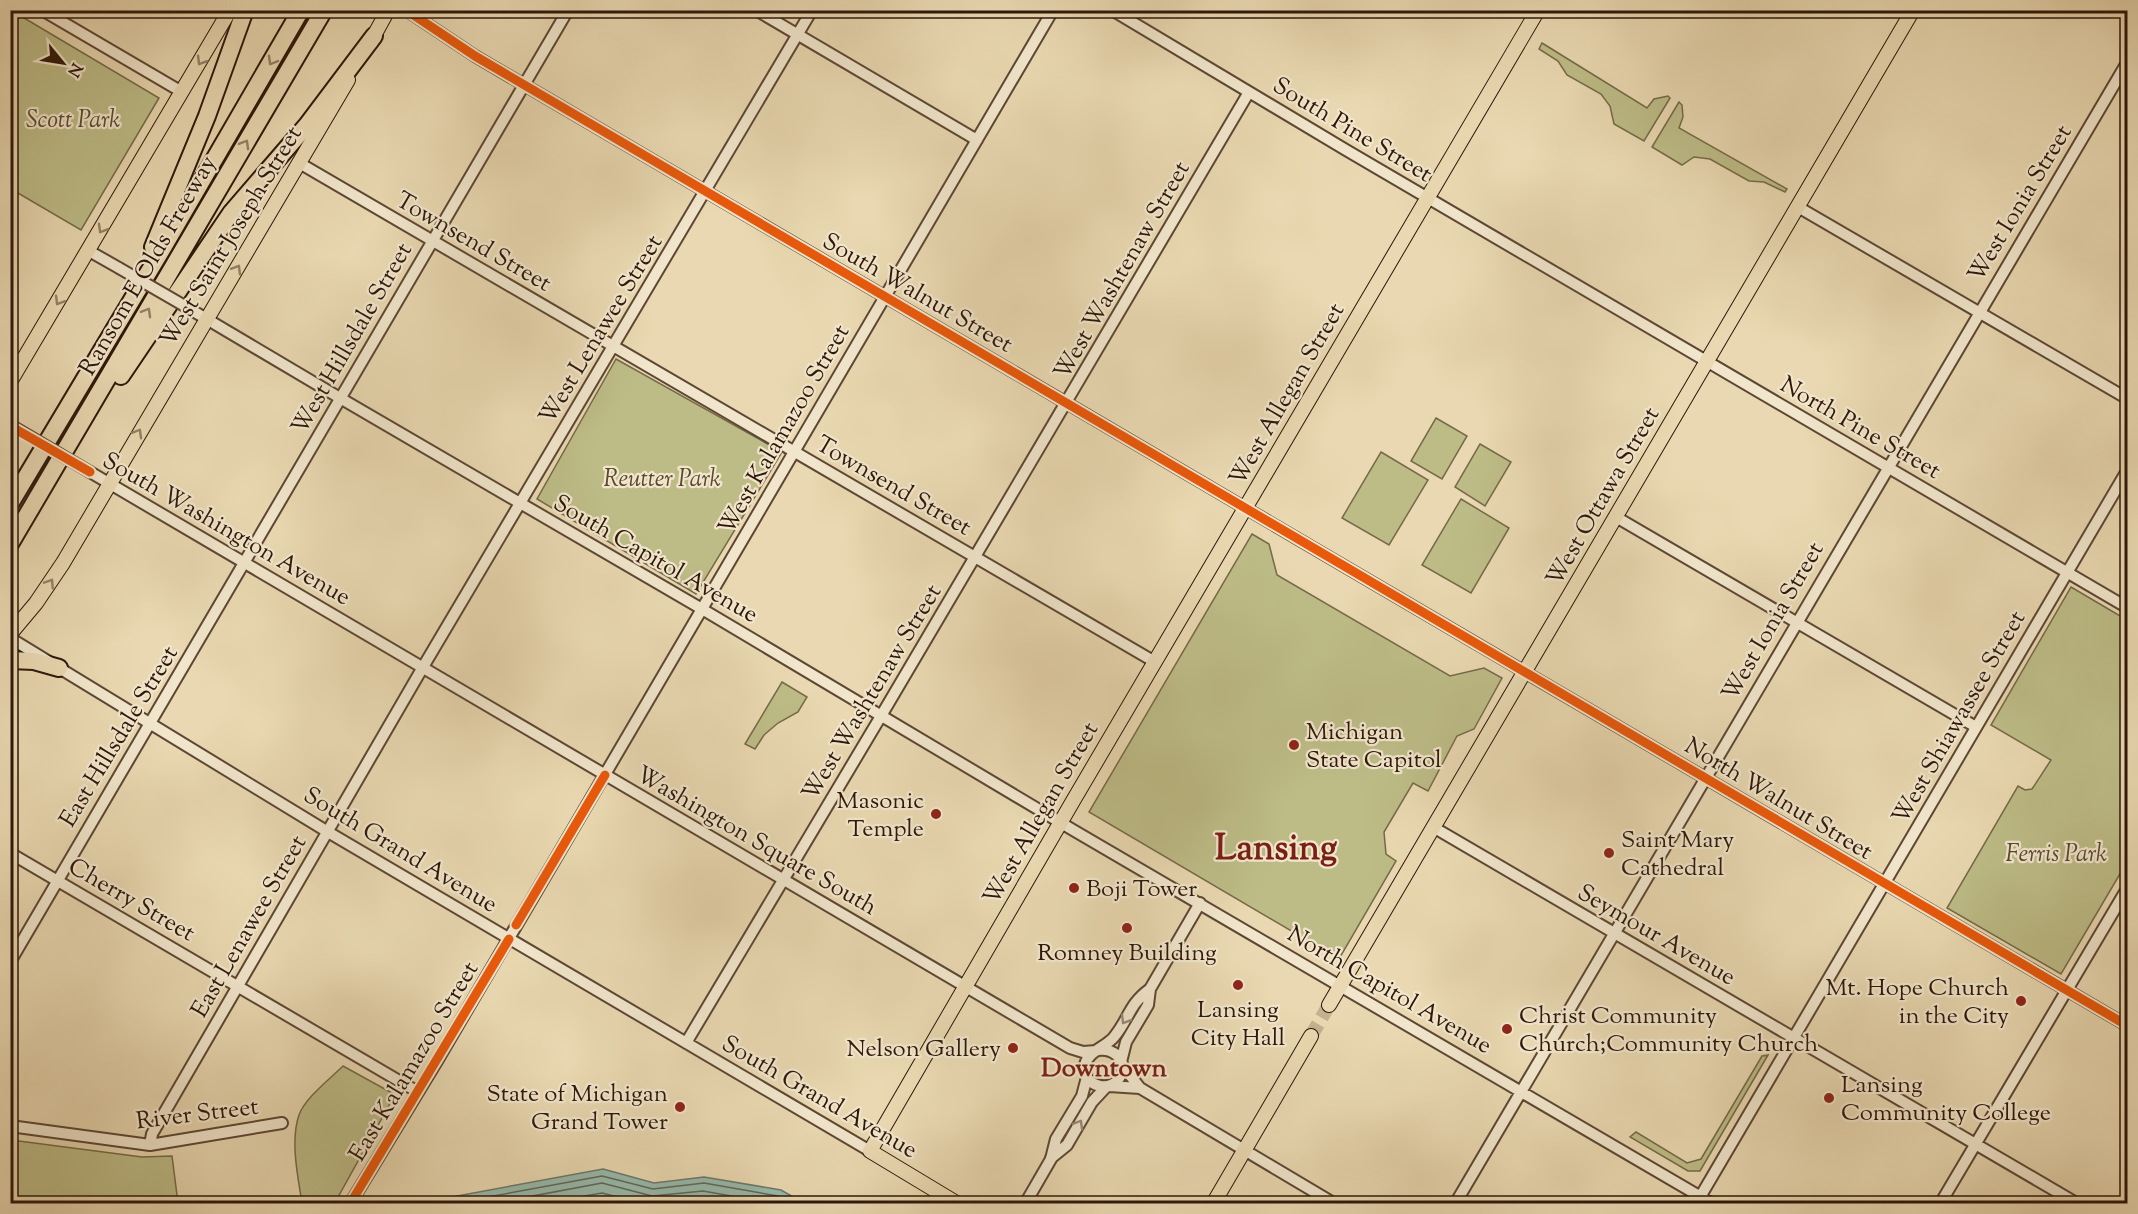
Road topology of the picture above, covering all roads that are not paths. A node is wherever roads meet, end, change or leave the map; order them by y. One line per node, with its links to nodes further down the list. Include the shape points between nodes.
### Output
1 (42, 10): 19 (street)
2 (230, 10): 19 (main road, one-way to 19)
3 (245, 10): 35 (highway, via 165,221)
4 (302, 10): 35 (highway, Ransom E Olds Freeway, one-way to 35)
5 (324, 10): 48 (highway, Ransom E Olds Freeway, one-way to 5)
6 (388, 10): 16 (main road, West Saint Joseph Street)
7 (406, 10): 18 (street, South Walnut Street)
8 (568, 10): 18 (street, West Hillsdale Street)
9 (756, 10): 15 (street)
10 (812, 10): 15 (street, West Lenawee Street)
11 (1053, 10): 21 (street, West Kalamazoo Street)
12 (1112, 10): 20 (street, South Pine Street)
13 (1538, 10): 24 (main road, West Allegan Street)
14 (1913, 10): 25 (main road, West Ottawa Street)
15 (797, 35): 21 (street); 23 (street, West Lenawee Street)
16 (374, 36): 22 (main road, West Saint Joseph Street); 48 (highway, via 307,125 219,229)
17 (2127, 61): 30 (street, West Ionia Street)
18 (525, 84): 23 (street, South Walnut Street); 26 (street, West Hillsdale Street)
19 (182, 92): 27 (main road, one-way to 27)
20 (1249, 92): 24 (street, South Pine Street); 38 (street, West Washtenaw Street)
21 (977, 140): 29 (street, West Kalamazoo Street)
22 (301, 164): 26 (street, Townsend Street); 31 (main road, West Saint Joseph Street, one-way to 22)
23 (705, 191): 29 (street, South Walnut Street); 32 (street, West Lenawee Street)
24 (1428, 198): 28 (street, South Pine Street); 46 (main road, West Allegan Street)
25 (1798, 207): 30 (street); 33 (main road, West Ottawa Street)
26 (433, 241): 32 (street, Townsend Street); 36 (street, West Hillsdale Street)
27 (89, 251): 31 (street, South Capitol Avenue, bridge); 34 (main road, one-way to 34)
28 (1574, 283): 33 (street, North Pine Street)
29 (885, 295): 38 (street, South Walnut Street); 40 (street, West Kalamazoo Street)
30 (1979, 311): 37 (street); 41 (street, West Ionia Street)
31 (207, 319): 36 (street, South Capitol Avenue); 43 (main road, West Saint Joseph Street, one-way to 31)
32 (614, 346): 40 (street, Townsend Street); 44 (street, West Lenawee Street)
33 (1707, 361): 41 (street, North Pine Street); 47 (main road, West Ottawa Street)
34 (10, 382)
35 (74, 397): 45 (highway, Ransom E Olds Freeway)
36 (340, 398): 44 (street, South Capitol Avenue); 50 (street, West Hillsdale Street)
37 (2127, 399)
38 (1066, 402): 46 (street, South Walnut Street); 49 (street, West Washtenaw Street)
39 (11, 426): 43 (street, South Washington Avenue, bridge)
40 (794, 451): 49 (street, Townsend Street); 54 (street, West Kalamazoo Street)
41 (1888, 466): 51 (street, North Pine Street); 55 (street, West Ionia Street)
42 (2127, 469): 51 (street, West Shiawassee Street)
43 (109, 484): 50 (street, South Washington Avenue); 56 (main road, West Saint Joseph Street, one-way to 43, via 49,586)
44 (521, 503): 54 (street, South Capitol Avenue); 60 (street, West Lenawee Street)
45 (10, 504)
46 (1246, 507): 52 (street, South Walnut Street); 58 (main road, West Allegan Street)
47 (1616, 517): 55 (street); 61 (main road, West Ottawa Street)
48 (14, 538)
49 (975, 557): 58 (street, Townsend Street); 62 (street, West Washtenaw Street)
50 (244, 562): 60 (street, South Washington Avenue); 63 (street, East Hillsdale Street)
51 (2067, 572): 53 (street, North Pine Street); 64 (street, West Shiawassee Street)
52 (1411, 604): 61 (street, North Walnut Street)
53 (2127, 608)
54 (702, 609): 62 (street, South Capitol Avenue); 65 (street, West Kalamazoo Street)
55 (1796, 622): 64 (street); 66 (street, West Ionia Street)
56 (12, 634): 59 (street, South Grand Avenue)
57 (10, 660): 59 (highway, via 29,660)
58 (1155, 662): 67 (main road, West Allegan Street)
59 (59, 668): 63 (street, South Grand Avenue)
60 (423, 668): 65 (street, Washington Square South); 69 (street, East Lenawee Street)
61 (1525, 671): 66 (street, North Walnut Street); 68 (main road, West Ottawa Street)
62 (881, 716): 67 (street, South Capitol Avenue); 72 (street, West Washtenaw Street)
63 (149, 724): 69 (street, South Grand Avenue); 73 (street, East Hillsdale Street)
64 (1976, 727): 74 (street, West Shiawassee Street)
65 (605, 775): 71 (street, West Kalamazoo Street); 72 (street, Washington Square South)
66 (1705, 778): 74 (street, North Walnut Street); 77 (street, West Ionia Street)
67 (1060, 822): 76 (street, South Capitol Avenue); 82 (main road, West Allegan Street)
68 (1433, 827): 77 (street, Seymour Avenue); 80 (main road, West Ottawa Street)
69 (328, 832): 78 (street, South Grand Avenue); 81 (street, East Lenawee Street)
70 (10, 853): 73 (street, Cherry Street)
71 (549, 869): 78 (street, East Kalamazoo Street)
72 (784, 879): 82 (street, Washington Square South); 89 (street, West Washtenaw Street)
73 (57, 880): 79 (street, East Hillsdale Street); 81 (street, Cherry Street)
74 (1886, 884): 84 (street, North Walnut Street); 88 (street, West Shiawassee Street)
75 (2127, 887): 84 (street)
76 (1200, 903): 80 (street, North Capitol Avenue); 83 (street)
77 (1614, 933): 88 (street, Seymour Avenue); 96 (street, West Ionia Street)
78 (508, 939): 89 (street, South Grand Avenue); 97 (street, East Kalamazoo Street)
79 (10, 962)
80 (1341, 985): 85 (main road, West Ottawa Street); 96 (street, North Capitol Avenue)
81 (238, 986): 97 (street, Cherry Street); 101 (street, East Lenawee Street, via 152,1134)
82 (964, 986): 90 (street, Washington Square South); 103 (main road, West Allegan Street)
83 (1150, 989): 91 (street, one-way to 91, via 1138,998 1115,1036); 92 (street, via 1148,1005 1126,1042)
84 (2066, 990): 86 (street, North Walnut Street); 100 (street)
85 (1329, 1005)
86 (2127, 1026)
87 (1311, 1036): 102 (main road)
88 (1794, 1039): 100 (street, Seymour Avenue); 106 (street, West Shiawassee Street)
89 (686, 1043): 103 (street, South Grand Avenue)
90 (1070, 1048): 91 (street, Washington Square South, via 1083,1052); 93 (street, Washington Square South)
91 (1097, 1050): 92 (street, via 1111,1050); 93 (street, via 1088,1058)
92 (1122, 1064): 94 (street, via 1121,1076); 95 (street)
93 (1086, 1073): 94 (street, via 1095,1084); 104 (street, via 1082,1096 1056,1139)
94 (1107, 1086): 95 (street); 104 (street, one-way to 94, via 1067,1145 1092,1102)
95 (1140, 1088): 102 (street)
96 (1521, 1091): 106 (street, North Capitol Avenue); 111 (street, West Ionia Street)
97 (418, 1092): 105 (street, East Kalamazoo Street)
98 (282, 1123): 101 (street, River Street)
99 (10, 1126): 101 (street, River Street)
100 (1975, 1144): 113 (street); 114 (street, Seymour Avenue)
101 (150, 1146)
102 (1244, 1150): 109 (main road); 110 (street)
103 (870, 1151): 107 (main road, South Grand Avenue)
104 (1051, 1159): 108 (street)
105 (353, 1199)
106 (1698, 1200): 112 (street, North Capitol Avenue)
107 (958, 1203)
108 (1025, 1203)
109 (1213, 1203)
110 (1335, 1203)
111 (1455, 1203)
112 (1713, 1203)
113 (1940, 1203)
114 (2078, 1203)

